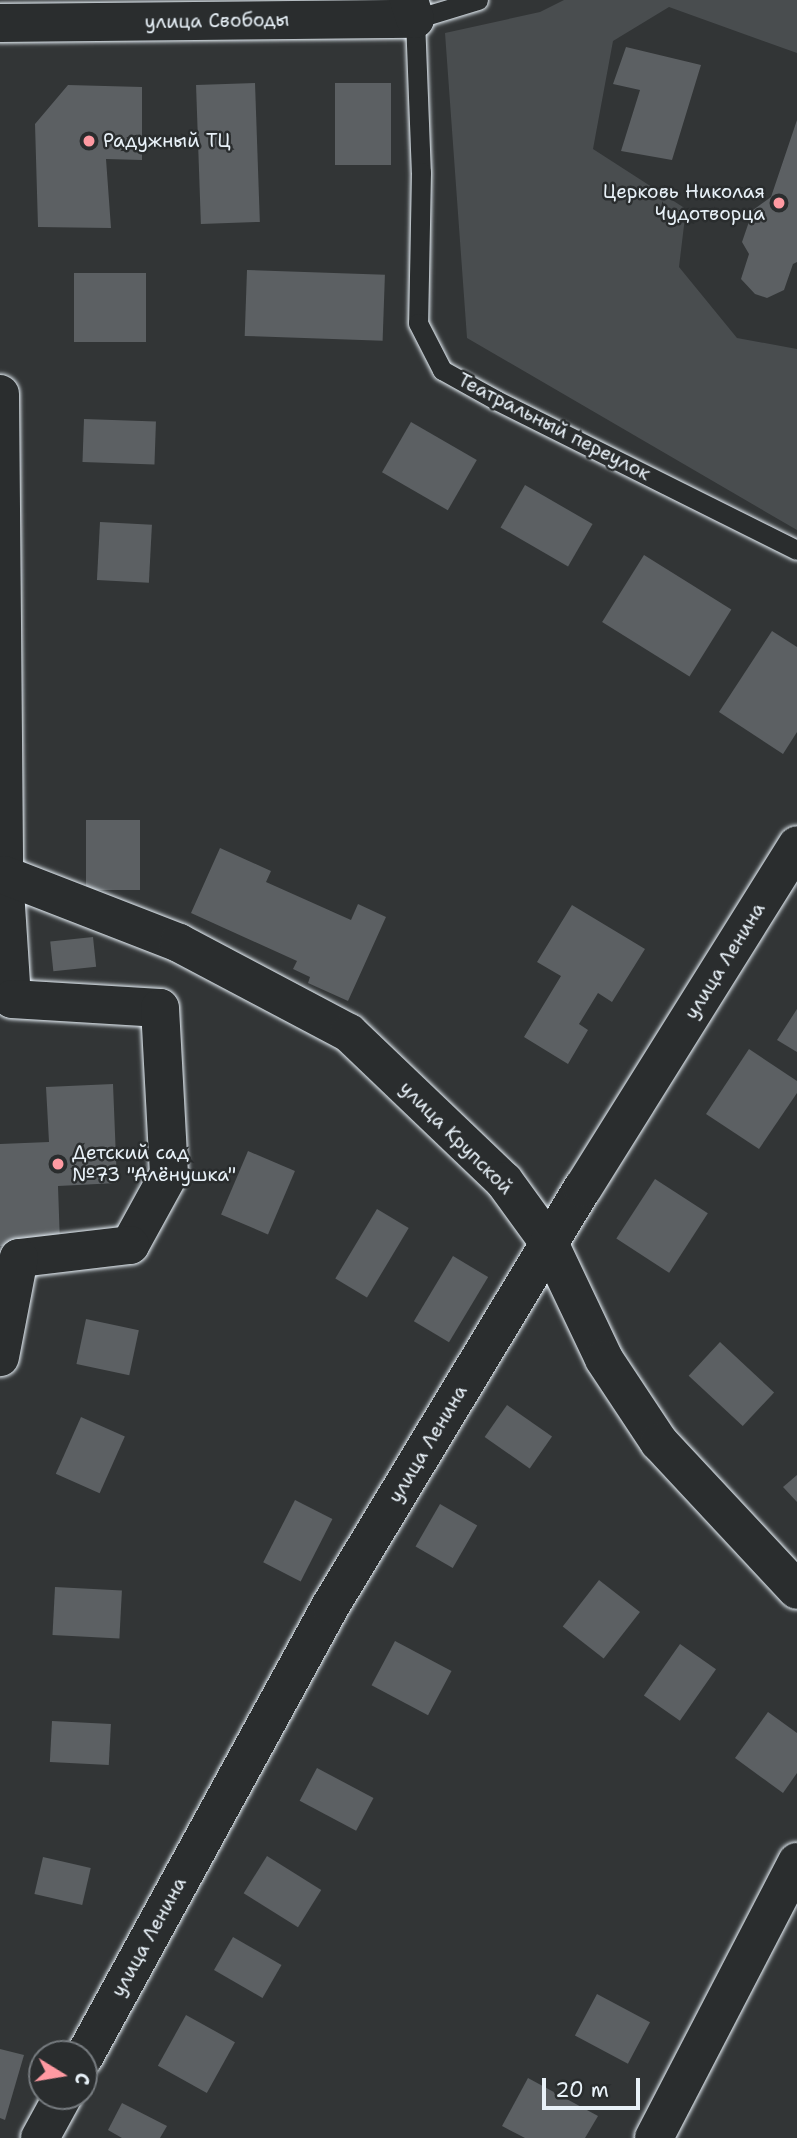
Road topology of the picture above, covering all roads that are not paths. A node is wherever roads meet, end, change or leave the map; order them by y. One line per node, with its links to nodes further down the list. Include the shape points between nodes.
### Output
1 (478, 0): 2 (lane)
2 (412, 10): 3 (street, улица Свободы); 5 (lane, Театральный переулок, via 421,172 418,323 442,370)
3 (0, 23)
4 (0, 394): 7 (street)
5 (797, 550)
6 (797, 845): 8 (street, улица Ленина)
7 (4, 875): 8 (street, улица Крупской, via 179,943 349,1033 504,1181); 9 (street, via 12,999 160,1008 169,1174 130,1245 19,1258)
8 (549, 1243): 10 (street, улица Крупской, via 604,1359 659,1442); 12 (street, улица Ленина, via 331,1605)
9 (0, 1357)
10 (797, 1590)
11 (797, 1862): 15 (street)
12 (93, 2040)
13 (55, 2110): 14 (street)
14 (40, 2138)
15 (654, 2138)

